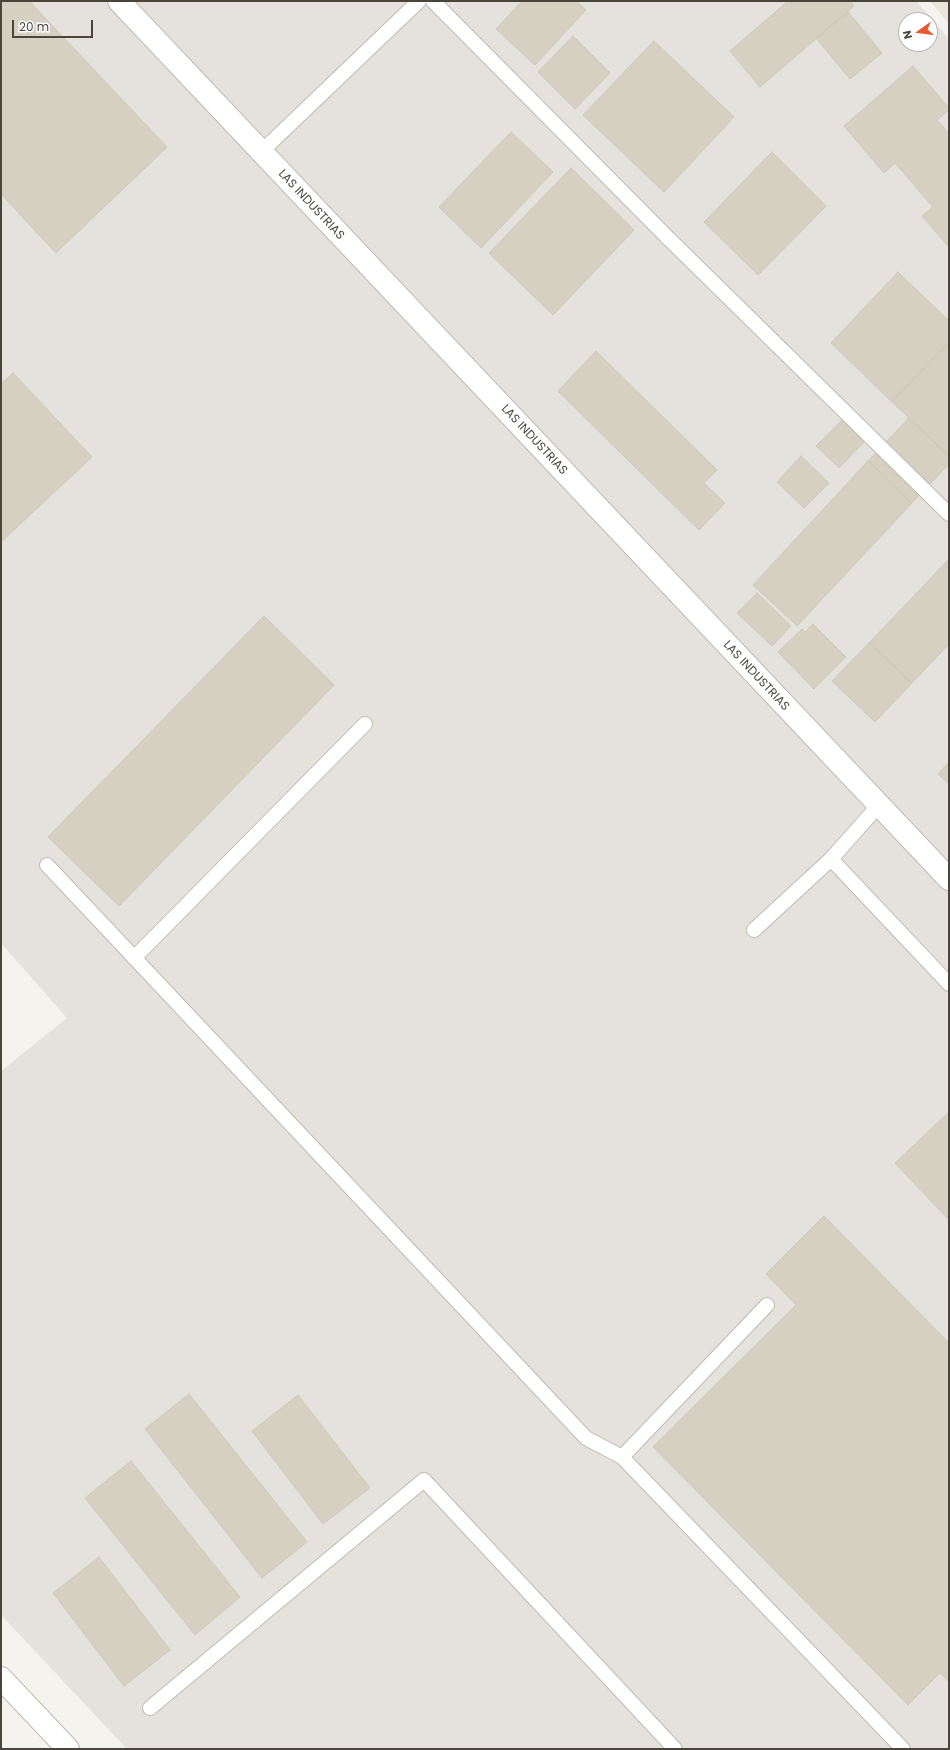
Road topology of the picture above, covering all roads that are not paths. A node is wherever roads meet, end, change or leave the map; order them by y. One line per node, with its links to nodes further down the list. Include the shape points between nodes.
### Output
1 (119, 1): 4 (street, LAS INDUSTRIAS)
2 (420, 1): 4 (lane)
3 (433, 1): 5 (lane, via 667,237)
4 (261, 152): 7 (street, LAS INDUSTRIAS)
5 (949, 514)
6 (365, 724): 12 (lane)
7 (879, 805): 8 (lane); 10 (street, LAS INDUSTRIAS)
8 (831, 859): 11 (lane); 13 (lane)
9 (47, 865): 12 (lane)
10 (949, 879)
11 (754, 930)
12 (134, 958): 15 (lane, via 586,1438)
13 (949, 984)
14 (767, 1306): 15 (lane)
15 (622, 1457): 20 (lane)
16 (1, 1678): 18 (street)
17 (150, 1708): 19 (lane, via 424,1480)
18 (68, 1749)
19 (675, 1749)
20 (903, 1749)

